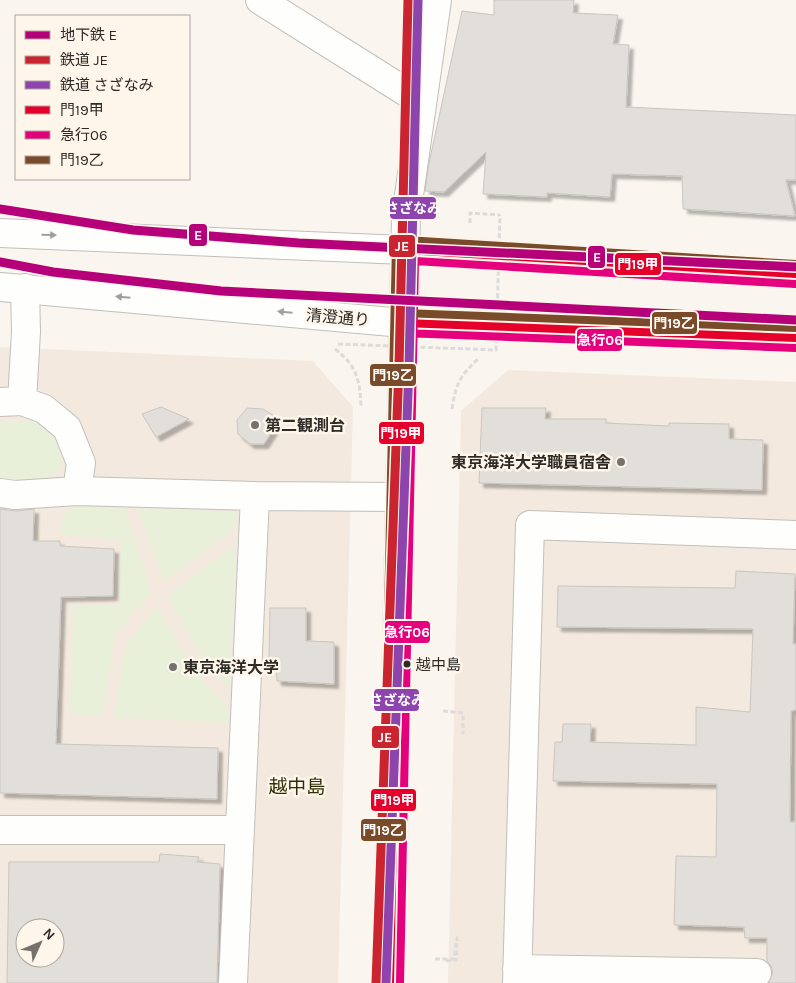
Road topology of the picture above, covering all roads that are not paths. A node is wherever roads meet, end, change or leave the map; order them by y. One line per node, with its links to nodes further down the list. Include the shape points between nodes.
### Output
1 (260, 0): 3 (main road)
2 (437, 0): 3 (main road)
3 (422, 102): 5 (main road, via 406,216)
4 (0, 233): 5 (main road, one-way to 5)
5 (405, 250): 6 (main road); 8 (main road)
6 (796, 274)
7 (12, 288): 8 (main road, 清澄通り, one-way to 7); 10 (main road, via 26,332)
8 (403, 323): 9 (main road, 清澄通り); 14 (main road)
9 (796, 338)
10 (11, 401): 11 (main road, via 44,409 67,428 81,463)
11 (77, 491): 12 (main road); 13 (main road)
12 (0, 493)
13 (255, 496): 14 (main road); 16 (main road)
14 (400, 498): 21 (main road)
15 (796, 535): 19 (main road, via 530,525)
16 (239, 830): 17 (main road); 20 (main road)
17 (0, 836)
18 (757, 973): 19 (main road)
19 (517, 976)
20 (233, 983)
21 (390, 983)

